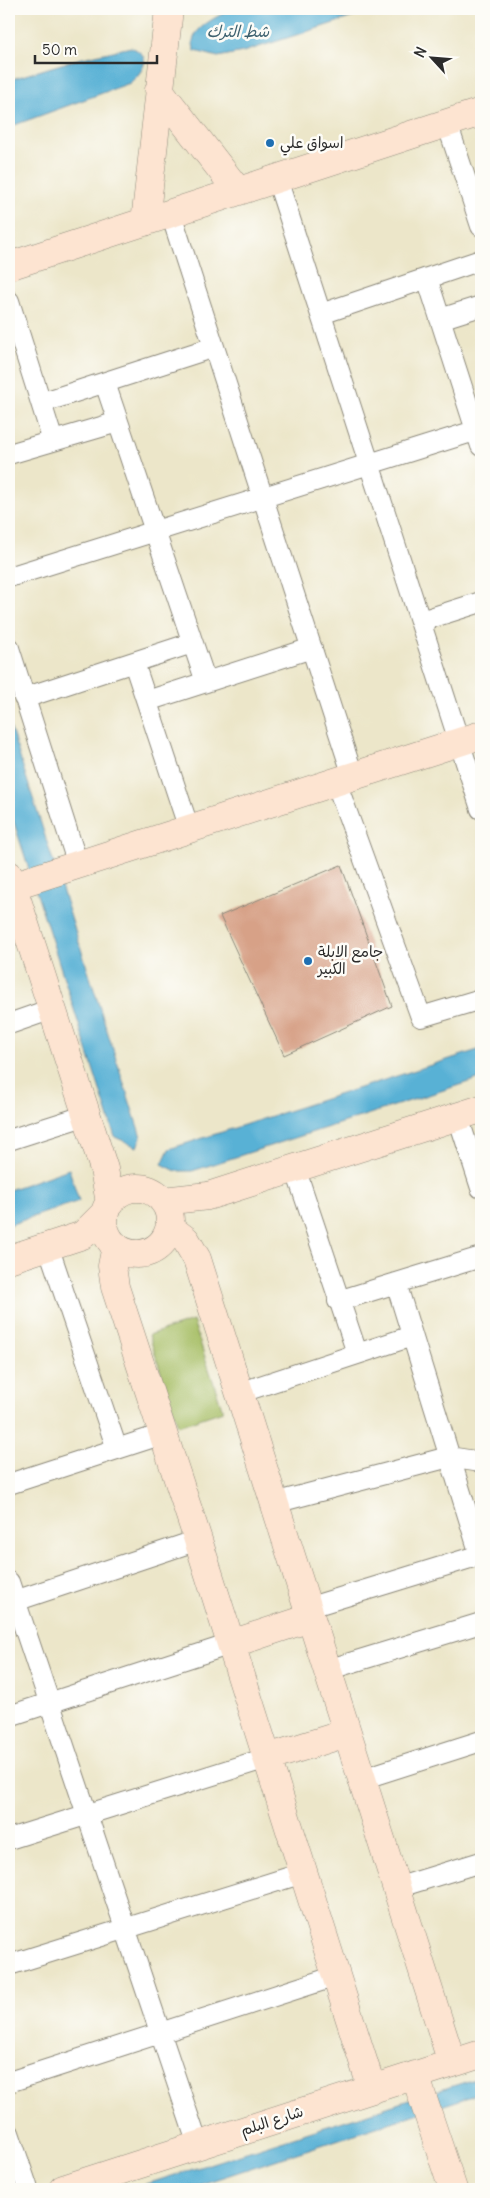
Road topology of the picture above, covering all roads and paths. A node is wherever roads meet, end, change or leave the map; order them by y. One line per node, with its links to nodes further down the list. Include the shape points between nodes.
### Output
1 (169, 9): 2 (street)
2 (159, 90): 6 (street); 8 (street)
3 (481, 112): 4 (street)
4 (447, 123): 5 (street); 9 (street)
5 (278, 179): 6 (street); 15 (street)
6 (238, 192): 7 (street)
7 (171, 214): 8 (street); 17 (street)
8 (145, 222): 11 (street)
9 (481, 226)
10 (481, 260): 12 (street)
11 (9, 266)
12 (427, 278): 15 (street); 16 (street)
13 (9, 301): 19 (street)
14 (481, 306): 16 (street)
15 (321, 314): 24 (street)
16 (440, 318): 21 (street)
17 (214, 347): 18 (street); 25 (street)
18 (105, 383): 19 (street); 20 (street)
19 (41, 403): 22 (street)
20 (118, 422): 22 (street); 26 (street)
21 (480, 435): 24 (street)
22 (54, 441): 23 (street)
23 (9, 454)
24 (370, 464): 25 (street); 29 (street)
25 (263, 498): 26 (street); 32 (street)
26 (155, 531): 27 (street); 30 (street)
27 (9, 577)
28 (481, 602): 29 (street)
29 (421, 621): 37 (street)
30 (192, 643): 33 (street); 34 (street)
31 (9, 648): 35 (street)
32 (312, 648): 34 (street); 38 (street)
33 (134, 663): 35 (street); 36 (street)
34 (206, 682): 36 (street)
35 (24, 698): 41 (street)
36 (148, 701): 40 (street)
37 (471, 739): 38 (street); 39 (street)
38 (344, 779): 40 (street); 43 (street, via 421,1017)
39 (481, 805)
40 (188, 829): 41 (street)
41 (78, 865): 42 (street)
42 (10, 882): 44 (street)
43 (481, 999)
44 (52, 1009): 45 (street); 47 (street)
45 (9, 1024)
46 (470, 1113): 49 (street); 52 (street)
47 (87, 1115): 48 (street); 50 (street)
48 (9, 1140)
49 (295, 1168): 54 (street, via 208,1196); 61 (street)
50 (104, 1169): 51 (street); 53 (street)
51 (137, 1188): 53 (street, via 122,1192); 54 (street, via 152,1191)
52 (481, 1188)
53 (107, 1208): 55 (street); 56 (street, via 104,1223)
54 (168, 1215): 56 (street, via 160,1245 152,1250 133,1254); 64 (street, via 197,1259)
55 (83, 1235): 56 (street); 57 (street)
56 (114, 1244): 65 (street, via 112,1266 115,1286)
57 (48, 1246): 59 (street); 66 (street)
58 (481, 1257): 60 (street)
59 (9, 1259)
60 (396, 1283): 61 (street); 62 (street)
61 (338, 1301): 63 (street)
62 (412, 1336): 63 (street); 67 (street)
63 (356, 1354): 64 (street)
64 (239, 1393): 70 (street)
65 (163, 1434): 66 (street); 71 (street)
66 (117, 1449): 69 (street)
67 (449, 1457): 68 (street); 70 (street); 72 (street)
68 (481, 1462)
69 (9, 1484)
70 (274, 1503): 75 (street)
71 (198, 1540): 74 (street); 77 (street)
72 (481, 1556): 75 (street)
73 (9, 1582): 74 (street)
74 (12, 1602): 79 (street)
75 (309, 1613): 77 (street); 78 (street)
76 (481, 1623): 78 (street)
77 (231, 1644): 79 (street); 83 (street)
78 (327, 1670): 81 (street)
79 (49, 1702): 80 (street); 85 (street)
80 (9, 1716)
81 (347, 1733): 83 (street); 84 (street)
82 (481, 1741): 84 (street)
83 (267, 1758): 85 (street); 88 (street)
84 (362, 1779): 89 (street)
85 (87, 1815): 86 (street); 90 (street)
86 (9, 1840)
87 (481, 1862): 89 (street)
88 (303, 1873): 90 (street); 92 (street)
89 (396, 1888): 95 (street)
90 (125, 1929): 91 (street); 93 (street)
91 (9, 1965)
92 (336, 1976): 93 (street); 98 (street)
93 (160, 2033): 97 (street); 100 (street)
94 (481, 2054): 95 (street, شارع البلم)
95 (452, 2063): 96 (street, شارع البلم)
96 (415, 2075): 98 (street, شارع البلم); 103 (street)
97 (9, 2082)
98 (372, 2089): 100 (street, شارع البلم)
99 (9, 2133): 101 (street)
100 (198, 2145): 102 (street, شارع البلم)
101 (28, 2189)
102 (63, 2189)
103 (453, 2189)

